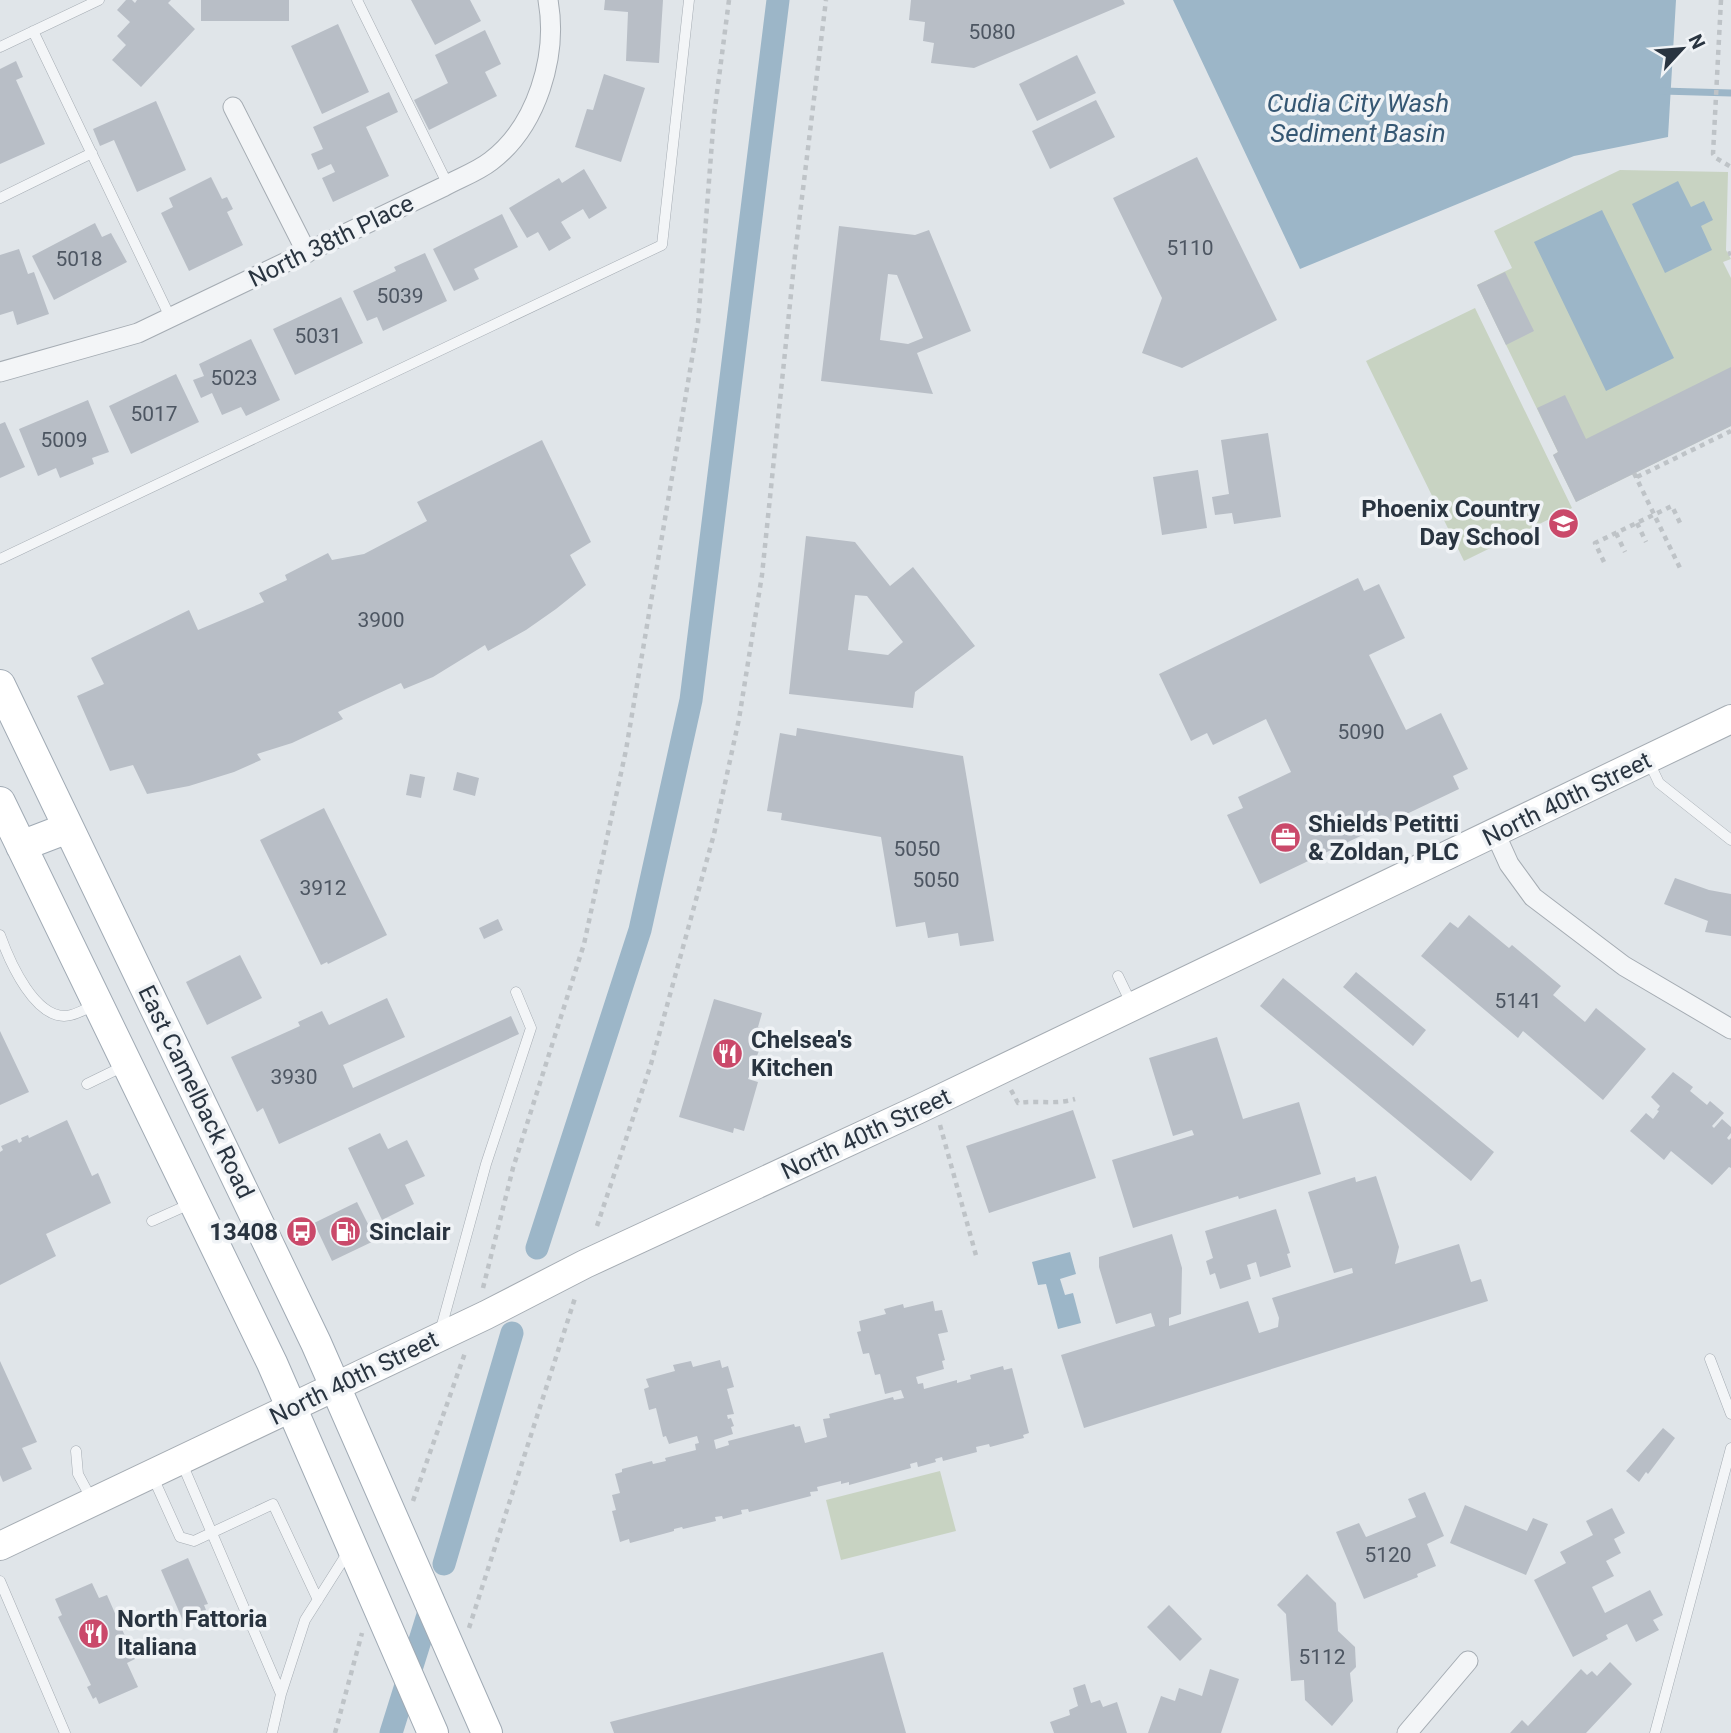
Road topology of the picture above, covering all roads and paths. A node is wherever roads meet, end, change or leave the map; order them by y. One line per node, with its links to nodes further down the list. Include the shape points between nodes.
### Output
1 (99, 0): 8 (lane)
2 (357, 0): 13 (lane)
3 (548, 0): 13 (street, North 38th Place, via 548,58 541,91 526,121 493,160)
4 (689, 0): 25 (lane, via 662,245)
5 (729, 0): 51 (path, via 698,323 626,750 584,944 513,1168)
6 (826, 0): 49 (path, via 762,575 740,719 714,834 651,1064)
7 (1721, 0): 12 (path, via 1713,153)
8 (33, 32): 9 (lane); 11 (lane)
9 (0, 47)
10 (233, 107): 15 (street)
11 (92, 153): 14 (lane); 16 (lane)
12 (1731, 167)
13 (448, 185): 15 (street, North 38th Place)
14 (0, 198)
15 (307, 253): 16 (street, North 38th Place)
16 (170, 317): 17 (street, North 38th Place, via 138,333)
17 (0, 372)
18 (1731, 431): 19 (path, via 1635,475)
19 (1655, 514): 20 (path); 21 (path, via 1672,506); 27 (path)
20 (1637, 523): 22 (path); 23 (path)
21 (1681, 525)
22 (1616, 533): 24 (path); 26 (path, via 1595,543)
23 (1646, 542)
24 (1625, 552)
25 (0, 559)
26 (1604, 562)
27 (1680, 568)
28 (0, 685): 32 (main road, East Camelback Road)
29 (1731, 719): 30 (main road, North 40th Street)
30 (1648, 760): 33 (main road, North 40th Street); 34 (lane, via 1659,783)
31 (0, 803): 35 (main road, East Camelback Road)
32 (68, 828): 35 (main road); 56 (main road, East Camelback Road)
33 (1495, 833): 40 (main road, North 40th Street); 41 (street, via 1509,864 1533,897 1624,966)
34 (1731, 840)
35 (21, 846): 39 (main road, East Camelback Road)
36 (0, 935): 39 (lane, via 29,995 54,1013 69,1016)
37 (1118, 976): 40 (lane)
38 (516, 992): 53 (lane, via 531,1028 486,1164)
39 (98, 1003): 42 (main road, East Camelback Road)
40 (1133, 1007): 52 (main road, North 40th Street)
41 (1731, 1030)
42 (127, 1065): 43 (lane); 47 (main road, East Camelback Road)
43 (87, 1084)
44 (1011, 1089): 45 (path, via 1018,1103)
45 (1075, 1100)
46 (939, 1121): 50 (path)
47 (194, 1202): 48 (lane); 57 (main road, East Camelback Road)
48 (152, 1221)
49 (597, 1226)
50 (977, 1259)
51 (487, 1272)
52 (574, 1284): 53 (main road, North 40th Street); 71 (path)
53 (439, 1337): 56 (main road, North 40th Street)
54 (463, 1359): 64 (path)
55 (1710, 1359): 58 (lane)
56 (335, 1386): 57 (main road, North 40th Street); 71 (main road, East Camelback Road, via 413,1560)
57 (292, 1408): 61 (main road, North 40th Street); 66 (main road, East Camelback Road)
58 (1731, 1414)
59 (1731, 1448): 80 (lane)
60 (76, 1451): 63 (lane, via 78,1474)
61 (181, 1460): 62 (main road, North 40th Street); 65 (lane)
62 (152, 1474): 63 (main road, North 40th Street); 65 (lane, via 180,1537 194,1541)
63 (93, 1502): 67 (main road, North 40th Street)
64 (413, 1503)
65 (212, 1532): 69 (lane, via 273,1504); 73 (lane)
66 (352, 1545): 69 (lane); 74 (main road, East Camelback Road)
67 (0, 1546)
68 (0, 1581): 75 (lane)
69 (318, 1600): 73 (lane, via 305,1620)
70 (363, 1629): 77 (path)
71 (456, 1634): 78 (main road, East Camelback Road)
72 (1468, 1661): 79 (street)
73 (281, 1694): 76 (lane)
74 (430, 1727)
75 (65, 1733)
76 (272, 1733)
77 (335, 1733)
78 (487, 1733)
79 (1407, 1733)
80 (1655, 1733)

